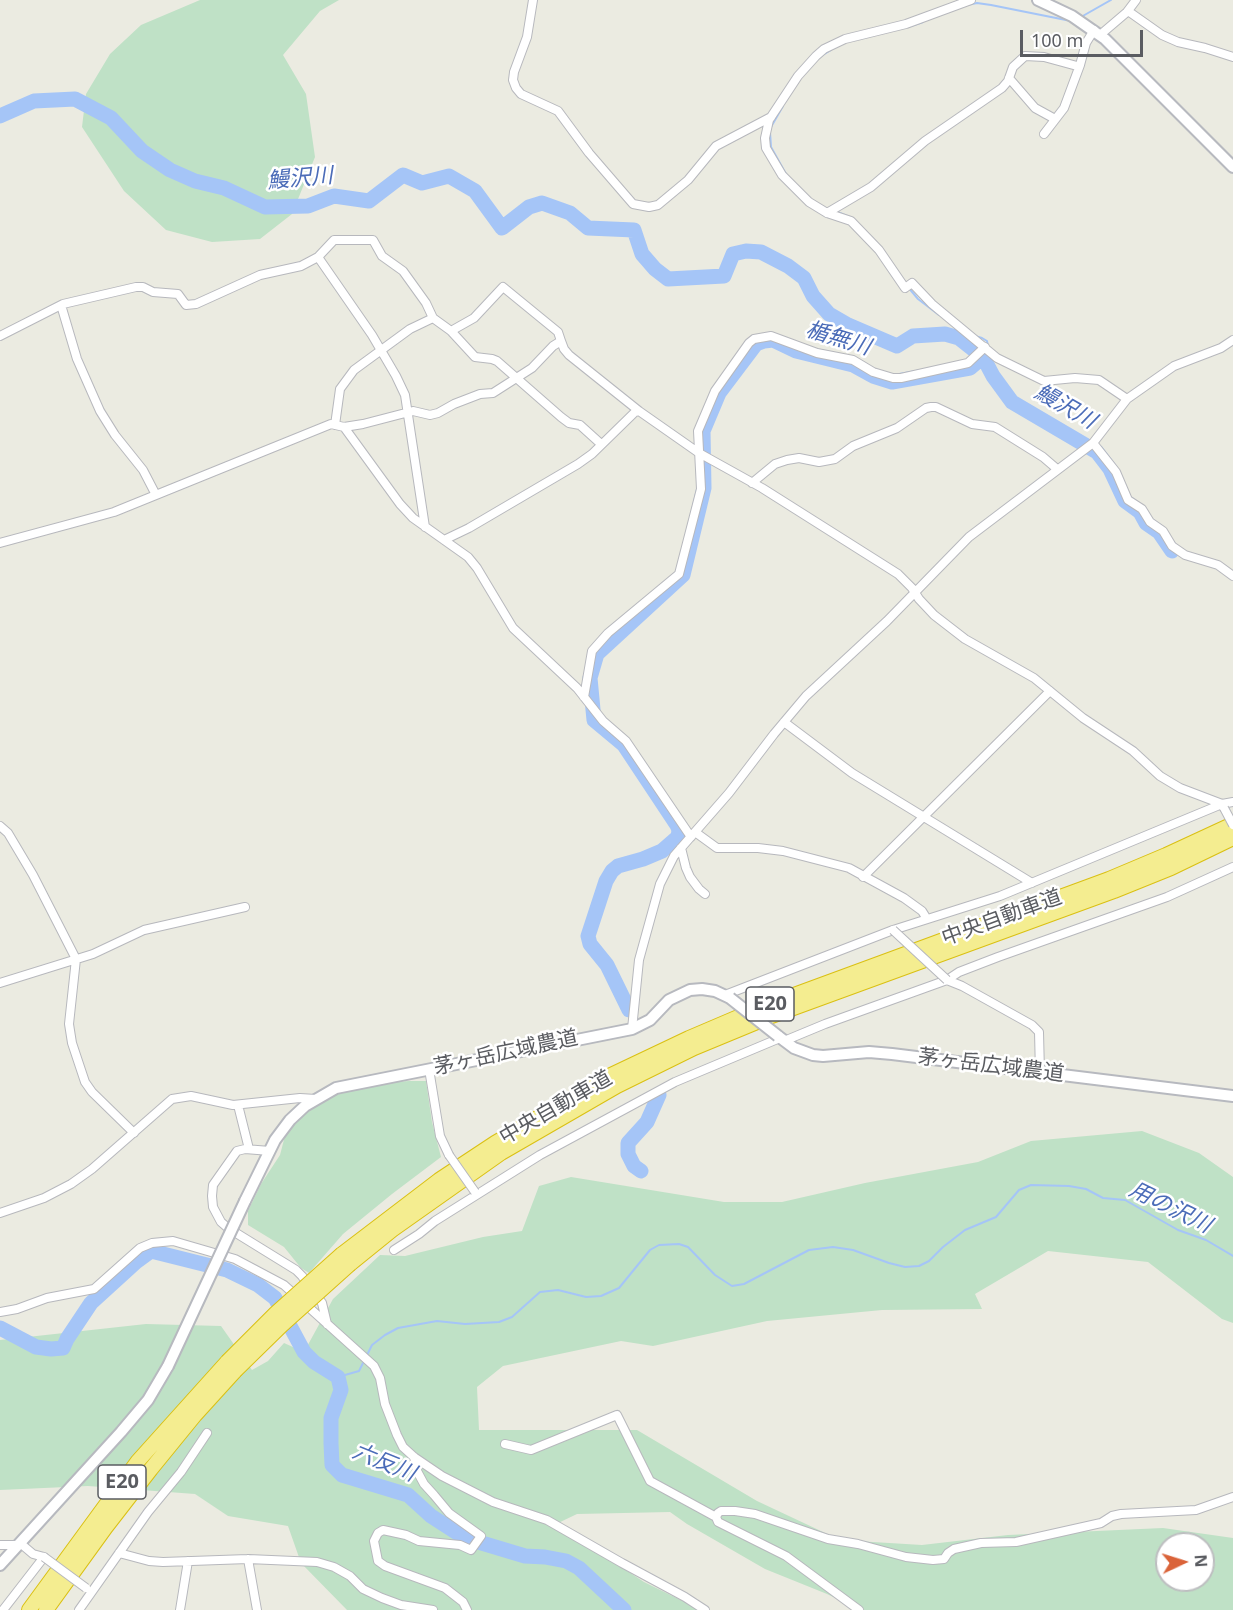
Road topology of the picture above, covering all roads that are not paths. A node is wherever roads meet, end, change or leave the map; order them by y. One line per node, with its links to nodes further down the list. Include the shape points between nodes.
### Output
1 (533, 0): 10 (street, via 527,37 514,72 516,88 558,111 633,204 658,205 688,180 716,146)
2 (971, 0): 10 (street, via 906,24 833,43 798,76)
3 (1038, 0): 6 (street)
4 (1136, 0): 5 (street)
5 (1128, 10): 6 (street); 7 (street, via 1162,36)
6 (1097, 33): 8 (street, via 1086,44); 13 (street)
7 (1233, 57)
8 (1080, 65): 9 (street, via 1030,55 1013,67); 11 (street, via 1064,108)
9 (1009, 78): 11 (street, via 1035,108); 14 (street, via 1002,88 925,141 871,187)
10 (771, 117): 14 (street, via 765,138 771,157 782,175 809,202)
11 (1055, 119): 12 (street)
12 (1044, 134)
13 (1231, 162)
14 (827, 213): 23 (street, via 858,226 908,287 912,283)
15 (318, 257): 16 (street, via 300,266 260,275 196,304 186,305 178,294 136,286); 17 (street, via 334,240 372,240 382,256 403,271); 22 (street)
16 (61, 305): 19 (street); 34 (street, via 77,359 100,411 143,470)
17 (433, 318): 18 (street); 22 (street)
18 (451, 331): 21 (street, via 474,318 503,287 558,332); 24 (street, via 475,357 492,359)
19 (0, 336)
20 (1233, 340): 25 (street, via 1174,366)
21 (561, 341): 24 (street); 26 (street, via 569,355)
22 (381, 350): 27 (street, via 405,395); 28 (street, via 354,370 340,389)
23 (987, 350): 25 (street, via 1044,381 1099,380); 31 (street, via 968,363 893,378 853,360 817,353 771,336 754,339 715,391 698,430)
24 (516, 377): 27 (street, via 493,393 480,394 438,413); 30 (street, via 561,417 580,426)
25 (1127, 399): 29 (street)
26 (639, 411): 30 (street); 31 (street)
27 (407, 412): 28 (street); 35 (street)
28 (339, 426): 34 (street, via 331,424); 35 (street, via 400,504)
29 (1093, 443): 32 (street); 38 (street, via 1116,472 1128,500 1142,509 1172,546 1185,555 1218,565)
30 (601, 444): 36 (street, via 578,464)
31 (699, 453): 33 (street); 41 (street, via 701,489 679,574 592,651)
32 (1057, 469): 33 (street, via 995,427 972,424 931,407 835,459 787,460 775,464); 39 (street, via 969,537)
33 (752, 483): 39 (street, via 898,574)
34 (156, 495): 37 (street, via 114,512)
35 (425, 527): 36 (street)
36 (444, 540): 41 (street, via 477,567 513,628)
37 (0, 543)
38 (1233, 576)
39 (915, 592): 40 (street, via 934,615 958,634); 42 (street)
40 (1050, 691): 44 (street, via 1133,751 1160,776); 45 (street)
41 (587, 700): 48 (street, via 626,741)
42 (784, 722): 45 (street, via 852,773); 48 (street)
43 (1233, 802): 44 (street)
44 (1223, 806): 46 (street, bridge); 53 (street)
45 (924, 816): 52 (street); 53 (street)
46 (1233, 824): 75 (highway, 中央自動車道 / E20, via 1109,879 765,1006 611,1075 476,1156 393,1214)
47 (0, 826): 58 (street, via 33,876)
48 (693, 835): 50 (street); 52 (street, via 717,848 783,851 849,868)
49 (1233, 838): 75 (highway, 中央自動車道 / E20, via 1114,891 694,1048 617,1086 501,1153)
50 (681, 848): 54 (street, via 690,877); 62 (street, via 660,885 639,960)
51 (1233, 867): 59 (street, via 1167,897 998,957)
52 (862, 877): 56 (street, via 903,898)
53 (1032, 883): 56 (street)
54 (705, 894)
55 (245, 907): 58 (street, via 144,930)
56 (927, 919): 57 (street)
57 (893, 930): 59 (street, bridge); 61 (street)
58 (76, 959): 60 (street); 69 (street, via 69,1024 79,1068 92,1092)
59 (947, 980): 63 (street); 65 (street, via 1032,1025 1039,1032)
60 (0, 983)
61 (727, 996): 62 (street, 茅ヶ岳広域農道, via 702,989 680,993 650,1020); 63 (street, 茅ヶ岳広域農道, bridge)
62 (632, 1029): 64 (street, 茅ヶ岳広域農道)
63 (781, 1039): 65 (street, 茅ヶ岳広域農道, via 813,1055 869,1052); 72 (street, via 675,1082)
64 (429, 1069): 67 (street, 茅ヶ岳広域農道, via 354,1083); 72 (street, bridge, via 440,1136 448,1155)
65 (1040, 1073): 66 (street, 茅ヶ岳広域農道)
66 (1233, 1096)
67 (316, 1099): 68 (street); 71 (street, 茅ヶ岳広域農道, via 290,1120)
68 (238, 1105): 69 (street, via 181,1096 172,1099); 70 (street)
69 (134, 1133): 73 (street, via 71,1184)
70 (249, 1149): 71 (street); 77 (street, via 237,1151 213,1185 217,1216 228,1228 296,1270 322,1303)
71 (270, 1151): 84 (street, 茅ヶ岳広域農道, bridge, via 168,1366 148,1400)
72 (476, 1194): 74 (street)
73 (0, 1213)
74 (394, 1250)
75 (346, 1259): 78 (highway, 中央自動車道 / E20, bridge, via 282,1325)
76 (0, 1312): 77 (street, via 94,1289 140,1248 173,1241 236,1259 266,1274)
77 (327, 1324): 81 (street, via 369,1362 380,1378 385,1404 403,1447)
78 (231, 1367): 93 (highway, 中央自動車道 / E20, via 138,1461); 94 (highway, 中央自動車道 / E20)
79 (207, 1433): 86 (street)
80 (505, 1444): 83 (street, via 531,1450 616,1415 650,1481)
81 (414, 1457): 99 (street, via 417,1471 434,1496 449,1513 481,1536 471,1550 460,1545 430,1544 383,1530 374,1541 378,1561 445,1588); 100 (street, via 485,1499 547,1520)
82 (1233, 1497): 83 (street, via 1196,1510 1121,1514 1101,1523 1016,1542 981,1543 954,1549 944,1558 933,1560 828,1539 755,1514 721,1511)
83 (716, 1517): 101 (street, via 732,1530 786,1556)
84 (19, 1544): 85 (street); 87 (street); 90 (street, 茅ヶ岳広域農道)
85 (0, 1545)
86 (119, 1553): 89 (street, via 149,1561); 91 (street)
87 (44, 1557): 91 (street, bridge); 92 (street)
88 (248, 1559): 89 (street); 97 (street); 98 (street, via 317,1562 334,1567 382,1598)
89 (188, 1561): 96 (street)
90 (0, 1564)
91 (89, 1590): 95 (street)
92 (3, 1610)
93 (29, 1610)
94 (46, 1610)
95 (79, 1610)
96 (180, 1610)
97 (257, 1610)
98 (433, 1610)
99 (467, 1610)
100 (705, 1610)
101 (859, 1610)

